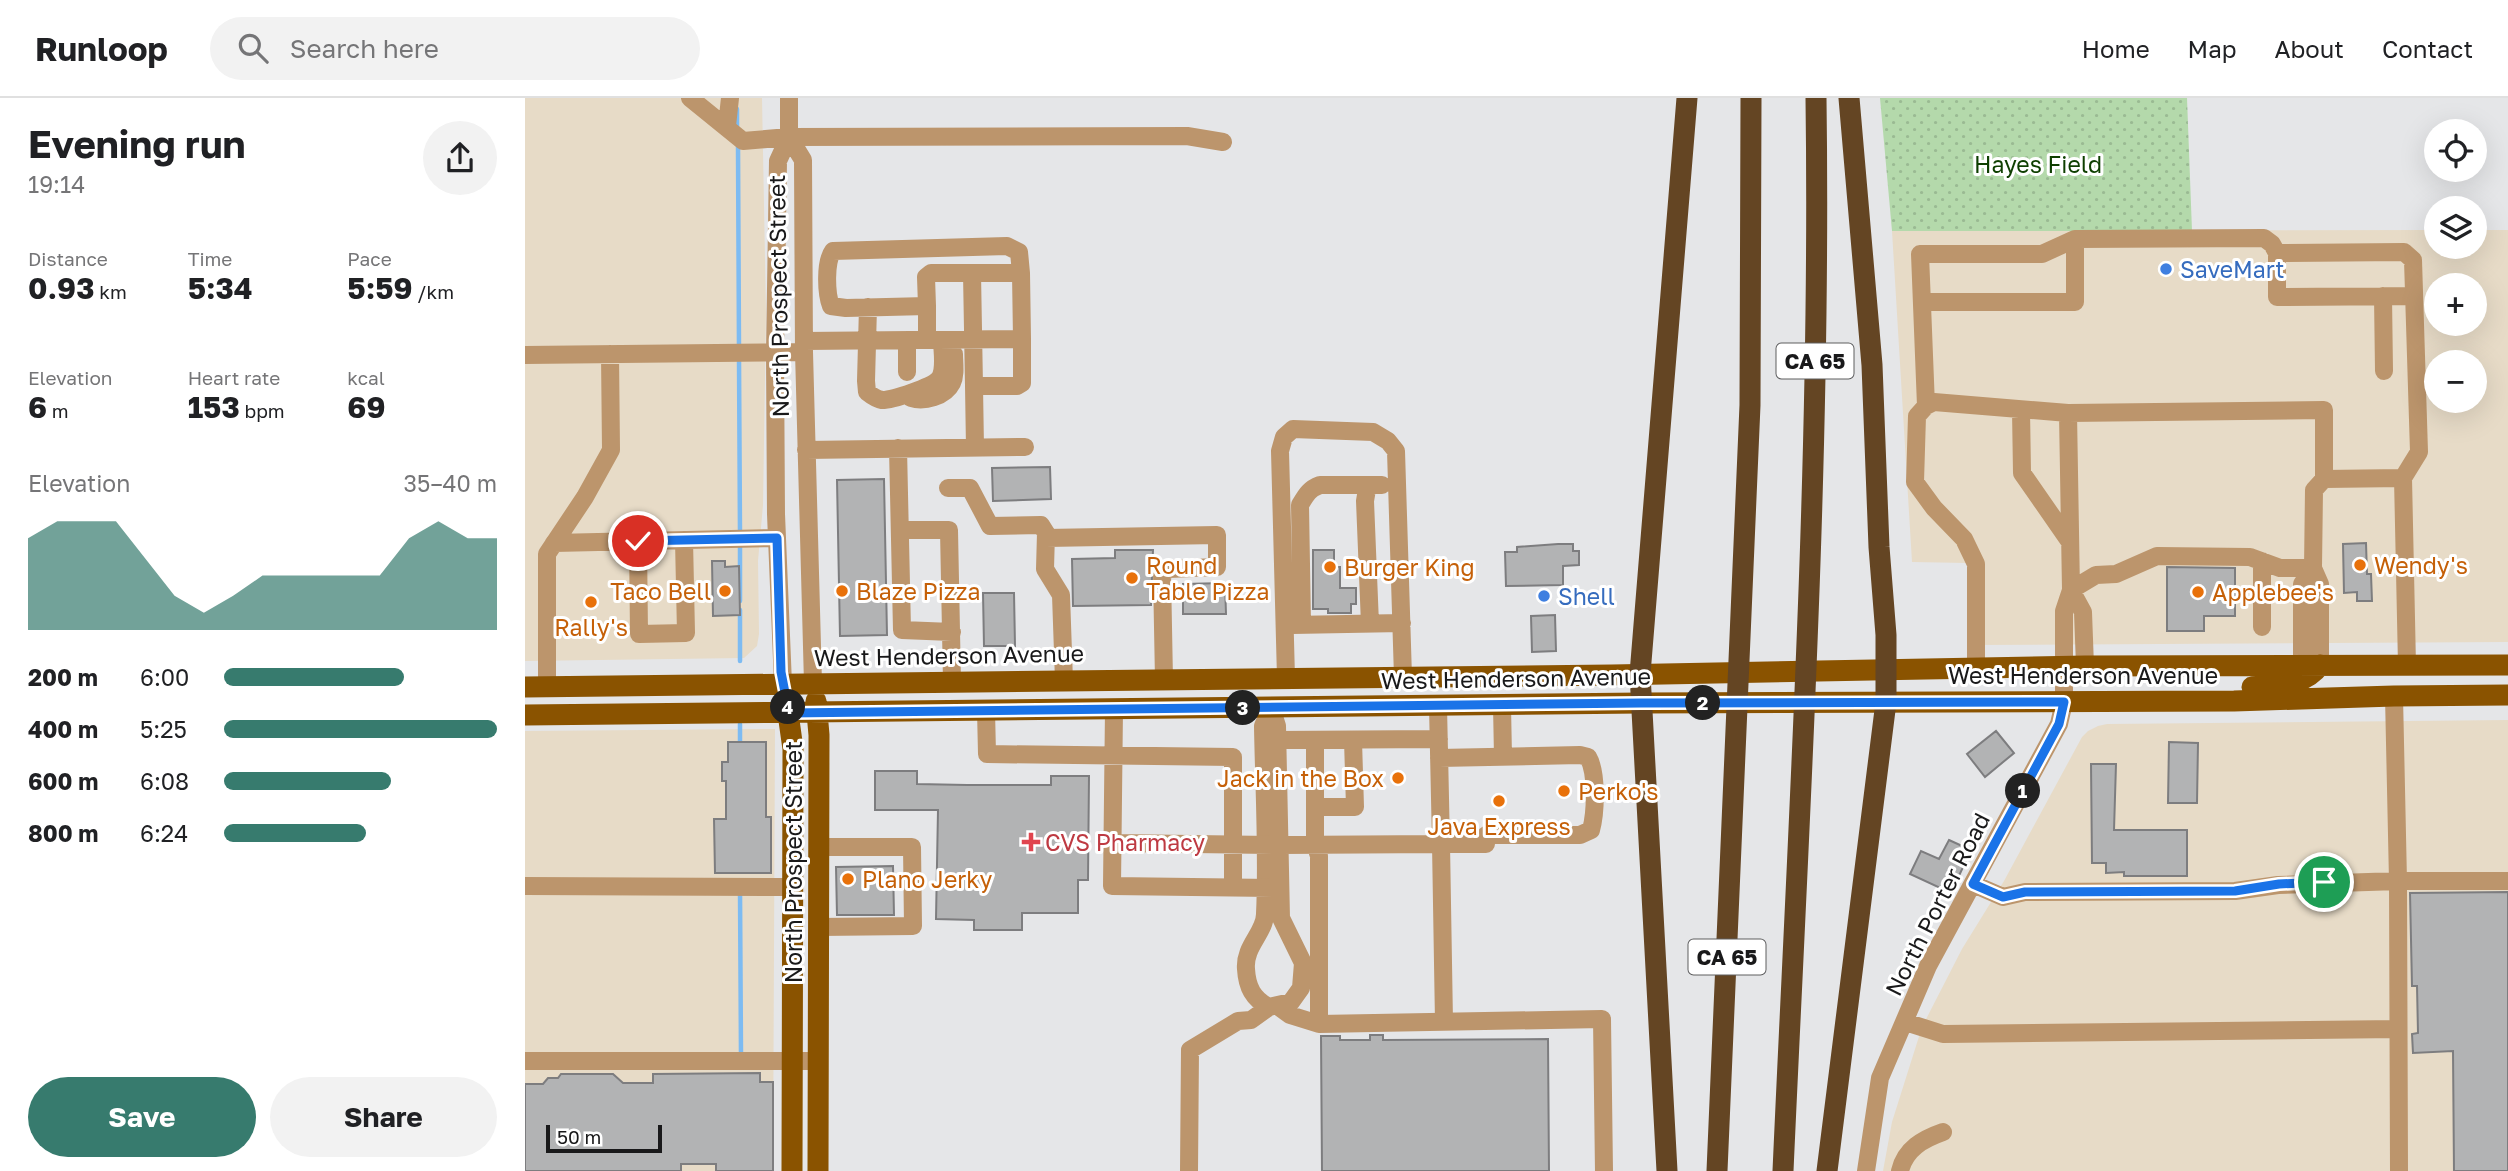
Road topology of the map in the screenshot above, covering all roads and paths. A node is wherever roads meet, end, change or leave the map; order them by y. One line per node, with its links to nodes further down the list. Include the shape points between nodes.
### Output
1 (690, 98): 8 (street)
2 (730, 98): 8 (street)
3 (789, 98): 9 (street, North Prospect Street)
4 (1687, 98): 65 (highway)
5 (1751, 98): 129 (highway, CA 65, via 1750,405)
6 (1816, 98): 130 (highway, CA 65, via 1817,298)
7 (1849, 98): 64 (highway, via 1872,365)
8 (727, 126): 9 (street, via 743,141)
9 (789, 137): 10 (street, via 1187,136); 25 (street, North Prospect Street, via 803,160); 26 (street, North Prospect Street, via 778,161)
10 (1223, 142)
11 (2075, 239): 12 (street, via 2264,238); 17 (street, via 2042,254 1920,254); 17 (street, via 2075,302)
12 (2277, 253): 15 (street, via 2277,297); 16 (street, via 2404,252 2413,260)
13 (972, 273): 14 (street); 18 (street, via 931,273 926,277); 21 (street)
14 (1021, 273): 19 (street, via 1019,252 1007,246 833,251 829,256 831,306); 22 (street)
15 (2383, 296): 16 (street); 29 (street)
16 (2414, 296): 39 (street, via 2419,452)
17 (1922, 302): 32 (street)
18 (927, 306): 19 (street); 20 (street)
19 (868, 307): 23 (street)
20 (941, 340): 21 (street); 23 (street, via 937,382 881,400 867,392); 24 (street)
21 (973, 340): 22 (street); 31 (street)
22 (1022, 340): 31 (street, via 1022,383)
23 (868, 341): 24 (street); 25 (street)
24 (907, 341): 30 (street)
25 (804, 347): 26 (street); 38 (street, North Prospect Street)
26 (775, 353): 27 (street); 45 (street, North Prospect Street)
27 (610, 354): 28 (street); 50 (street, via 611,450)
28 (525, 355)
29 (2384, 371)
30 (907, 372)
31 (974, 386): 36 (street)
32 (1926, 406): 33 (street, via 1934,402); 63 (street, via 1917,416 1915,482 1964,539 1976,564)
33 (2021, 410): 34 (street); 49 (street, via 2022,473)
34 (2068, 413): 40 (street, via 2324,410); 49 (street, North Porter Road)
35 (1025, 447): 36 (street)
36 (975, 448): 37 (street)
37 (898, 449): 38 (street); 44 (street)
38 (806, 450): 72 (street, North Prospect Street)
39 (2403, 478): 40 (street); 60 (street)
40 (2324, 479): 52 (street, via 2314,490)
41 (1373, 485): 42 (street); 55 (street, via 1320,485 1306,494 1300,505); 56 (street, via 1367,489 1365,501)
42 (1397, 486): 54 (street); 55 (street, via 1396,451 1373,432 1293,429 1284,437 1280,450)
43 (948, 488): 46 (street, via 970,488 990,526 1041,525)
44 (899, 530): 58 (street, via 902,630); 58 (street, via 949,530)
45 (777, 538): 47 (street); 73 (street, North Prospect Street)
46 (1046, 538): 69 (street, via 1217,535 1217,567 1169,569 1163,574); 70 (street, via 1045,569 1061,595)
47 (684, 540): 48 (street); 48 (street, via 686,633 639,634)
48 (638, 541): 50 (street)
49 (2070, 542): 53 (street, North Porter Road)
50 (554, 543): 75 (street, via 547,554)
51 (2262, 561): 52 (street, via 2280,568); 53 (street, via 2157,556 2116,574 2097,575); 57 (street)
52 (2313, 568): 59 (street, via 2320,584)
53 (2071, 590): 62 (street, North Porter Road, via 2083,612)
54 (1402, 623): 56 (street); 66 (street)
55 (1293, 624): 56 (street); 67 (street)
56 (1370, 624)
57 (2262, 627)
58 (952, 632): 71 (street)
59 (2311, 665): 60 (main road, West Henderson Avenue); 62 (main road, West Henderson Avenue); 78 (main road, via 2312,676 2284,685 2154,691)
60 (2407, 665): 61 (main road, West Henderson Avenue)
61 (2507, 665): 77 (main road, via 2481,674 2415,677 2394,686)
62 (2075, 666): 63 (main road, West Henderson Avenue); 80 (street, North Porter Road)
63 (1976, 669): 64 (main road, West Henderson Avenue)
64 (1886, 671): 65 (main road, West Henderson Avenue); 79 (highway)
65 (1640, 674): 66 (main road, West Henderson Avenue); 81 (highway)
66 (1403, 677): 67 (main road, West Henderson Avenue); 84 (main road, via 1390,690 1287,691 1274,697)
67 (1286, 678): 68 (main road, West Henderson Avenue)
68 (1211, 679): 69 (main road, West Henderson Avenue); 85 (main road, via 1201,691 1099,696)
69 (1164, 680): 70 (main road, West Henderson Avenue)
70 (1065, 681): 71 (main road, West Henderson Avenue)
71 (952, 682): 72 (main road, West Henderson Avenue)
72 (813, 683): 73 (main road, West Henderson Avenue); 88 (main road, North Prospect Street)
73 (783, 684): 75 (main road, West Henderson Avenue); 89 (main road, North Prospect Street)
74 (525, 687): 75 (main road, West Henderson Avenue)
75 (547, 687)
76 (2508, 695): 77 (main road, West Henderson Avenue)
77 (2394, 696): 78 (main road, West Henderson Avenue); 105 (street)
78 (2130, 701): 80 (main road, West Henderson Avenue)
79 (1886, 702): 80 (main road, West Henderson Avenue); 81 (main road, West Henderson Avenue); 131 (highway)
80 (2064, 702): 107 (street, North Porter Road, via 2059,724)
81 (1641, 703): 82 (main road, West Henderson Avenue); 128 (highway)
82 (1502, 705): 83 (main road, West Henderson Avenue); 96 (street)
83 (1438, 706): 84 (main road, West Henderson Avenue); 91 (street)
84 (1271, 707): 86 (main road, West Henderson Avenue); 92 (street); 103 (street, via 1263,726)
85 (1067, 709): 86 (main road, West Henderson Avenue); 87 (main road, West Henderson Avenue)
86 (1114, 709): 95 (street)
87 (986, 710): 88 (main road, West Henderson Avenue); 95 (street, via 986,754)
88 (817, 712): 89 (main road, West Henderson Avenue); 104 (main road, North Prospect Street)
89 (789, 713): 90 (main road, West Henderson Avenue); 109 (main road, North Prospect Street)
90 (525, 715)
91 (1439, 739): 93 (street); 97 (street)
92 (1277, 740): 94 (street); 103 (street)
93 (1353, 740): 94 (street); 98 (street, via 1355,807)
94 (1315, 741): 98 (street)
95 (1113, 757): 99 (street); 102 (street, via 1233,757)
96 (1503, 757): 97 (street); 101 (street, via 1588,757 1593,765 1595,818 1591,830 1580,835 1486,835 1486,844)
97 (1439, 758): 101 (street)
98 (1315, 807): 100 (street)
99 (1112, 843): 102 (street); 110 (street, via 1112,886)
100 (1315, 844): 101 (street); 103 (street); 118 (street, via 1319,856)
101 (1441, 844): 116 (street)
102 (1233, 845): 103 (street); 110 (street)
103 (1272, 845): 111 (street)
104 (819, 848): 112 (main road, North Prospect Street); 112 (street, via 912,847 913,926)
105 (2398, 881): 106 (street); 107 (street, via 2279,884 2235,891 2025,892 2003,897); 119 (street)
106 (2508, 881)
107 (1973, 884): 117 (street, North Porter Road, via 1928,967)
108 (525, 886): 109 (street)
109 (793, 887): 121 (main road, North Prospect Street)
110 (1233, 887): 111 (street)
111 (1273, 888): 113 (street, via 1245,964); 114 (street, via 1300,953 1304,975 1297,996)
112 (819, 927): 122 (main road, North Prospect Street)
113 (1251, 992): 114 (street, via 1257,1001); 115 (street)
114 (1274, 1007): 115 (street, via 1251,1020); 118 (street)
115 (1238, 1021): 126 (street, via 1190,1050)
116 (1444, 1022): 118 (street); 127 (street, via 1602,1019)
117 (1905, 1022): 119 (street, via 1943,1034); 132 (street, North Porter Road, via 1880,1078)
118 (1319, 1024)
119 (2398, 1029): 134 (street)
120 (525, 1061): 121 (street)
121 (793, 1061): 122 (street); 124 (main road, North Prospect Street)
122 (819, 1061): 125 (main road, North Prospect Street)
123 (1943, 1132): 133 (street, via 1910,1151)
124 (792, 1171)
125 (818, 1171)
126 (1189, 1171)
127 (1604, 1171)
128 (1667, 1171)
129 (1717, 1171)
130 (1783, 1171)
131 (1827, 1171)
132 (1866, 1171)
133 (1900, 1171)
134 (2399, 1171)

